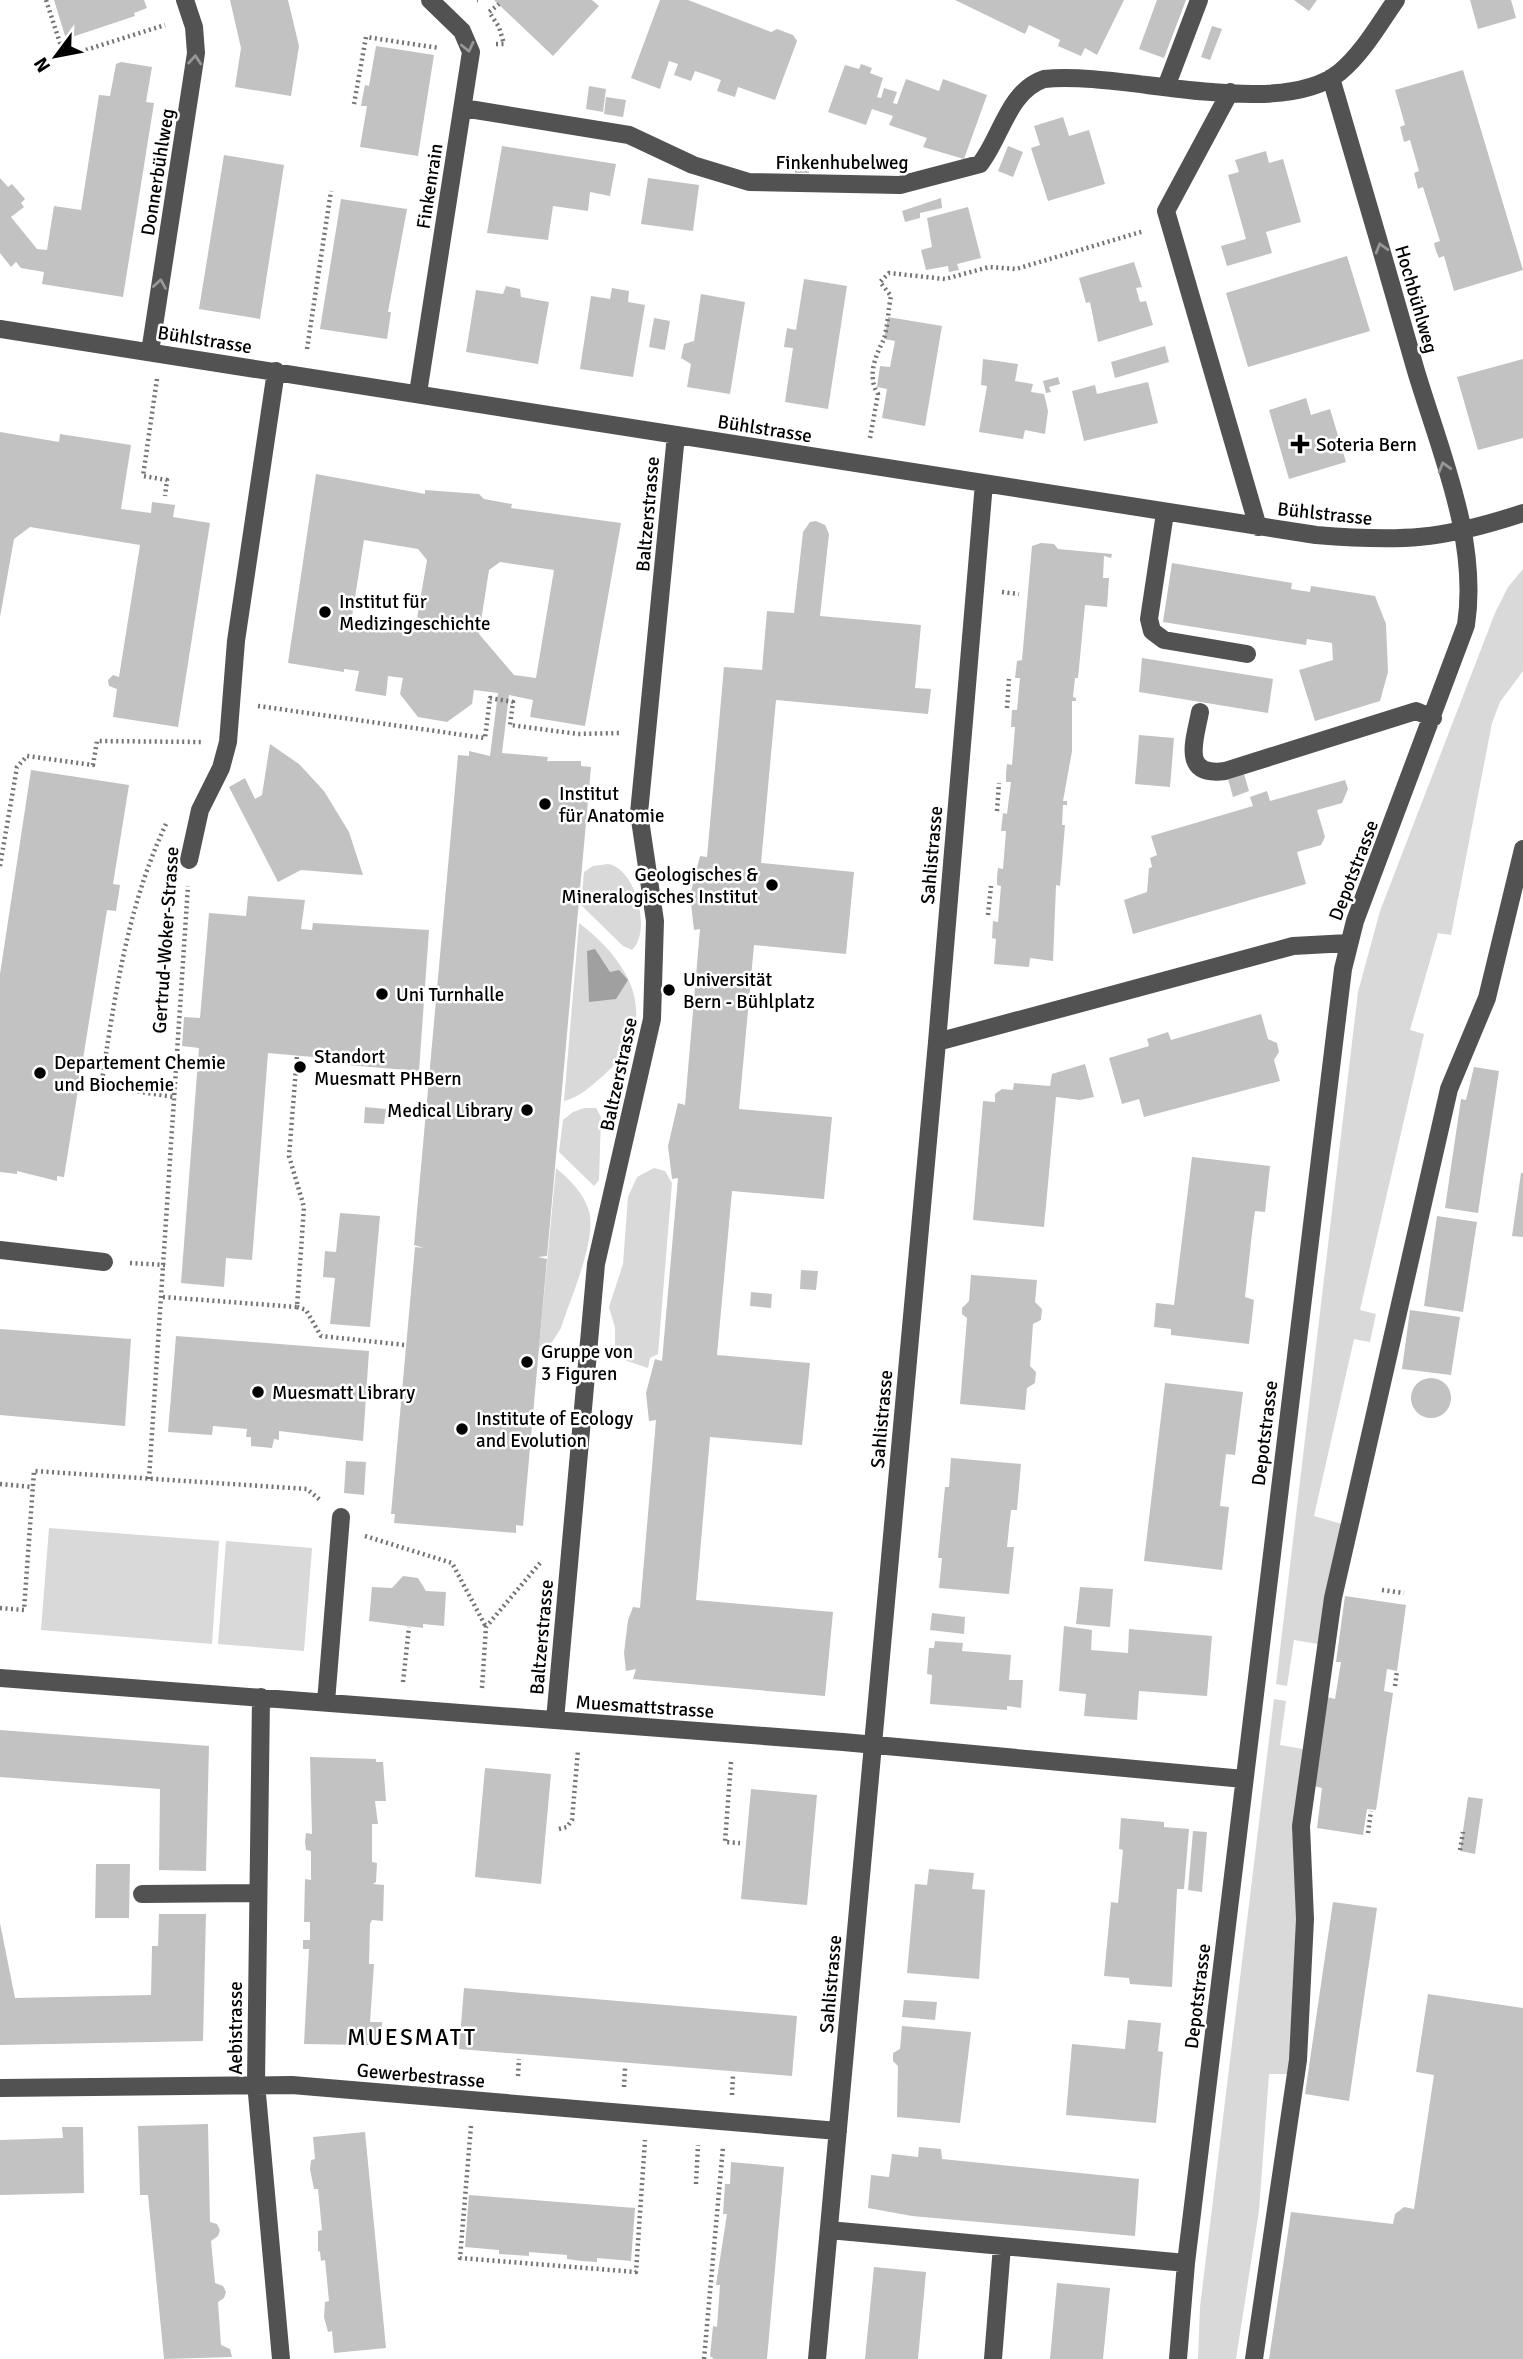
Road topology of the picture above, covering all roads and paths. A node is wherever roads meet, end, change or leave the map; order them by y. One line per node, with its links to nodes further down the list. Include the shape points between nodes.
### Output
1 (46, 0): 6 (path, via 67,53)
2 (430, 0): 13 (street, Finkenrain, one-way to 13, via 462,31 469,45 471,61)
3 (1199, 0): 10 (street)
4 (1396, 0): 9 (street, Finkenhubelweg, via 1354,58)
5 (499, 4): 7 (path, via 489,12)
6 (188, 8): 18 (street, Donnerbühlweg, one-way to 6, via 194,67 195,41)
7 (504, 44)
8 (442, 49): 12 (path, via 366,37)
9 (1331, 78): 11 (street, Finkenhubelweg, via 1287,92); 29 (street, Hochbühlweg, one-way to 9)
10 (1166, 87): 11 (street, Finkenhubelweg); 13 (street, Finkenhubelweg, via 1039,80 1017,100 980,164 900,185 748,182 693,165 629,135)
11 (1230, 92): 15 (street, via 1167,207)
12 (354, 104)
13 (463, 108): 21 (street, Finkenrain)
14 (331, 191): 17 (path)
15 (1168, 224): 23 (path, via 1016,269 989,267 945,279 917,274 884,276 880,282 891,296 883,341 877,348 872,384 878,394); 28 (street)
16 (0, 329): 18 (street, Bühlstrasse)
17 (306, 350)
18 (150, 352): 19 (street, Bühlstrasse)
19 (276, 371): 21 (street, Bühlstrasse); 36 (street, Gertrud-Woker-Strasse, via 236,641)
20 (157, 378): 25 (path, via 143,476 167,480)
21 (418, 393): 22 (street, Bühlstrasse)
22 (676, 435): 24 (street, Bühlstrasse); 81 (street, Baltzerstrasse, via 639,813 655,921 652,1019 596,1264)
23 (870, 441)
24 (984, 483): 26 (street, Bühlstrasse); 55 (street, Sahlistrasse)
25 (165, 496)
26 (1165, 513): 28 (street, Bühlstrasse); 32 (street, via 1149,619 1152,631 1164,640)
27 (1523, 513): 29 (street, Bühlstrasse)
28 (1258, 527): 29 (street, Bühlstrasse, via 1387,541)
29 (1462, 532): 39 (street, Depotstrasse, via 1469,571 1466,625)
30 (997, 592): 31 (path)
31 (1020, 594)
32 (1247, 654)
33 (1009, 679): 35 (path)
34 (994, 692): 35 (path)
35 (1008, 693): 37 (path)
36 (233, 703): 40 (path, via 485,738 490,698 513,702 510,724 578,734); 41 (street, Gertrud-Woker-Strasse)
37 (1007, 708)
38 (1200, 712): 39 (street, via 1193,757 1199,768 1211,773 1416,711)
39 (1433, 718): 54 (street, Depotstrasse)
40 (627, 733)
41 (228, 742): 48 (street, Gertrud-Woker-Strasse, via 200,810); 49 (path, via 97,741 93,765 27,756 17,767)
42 (999, 783): 44 (path)
43 (985, 796): 44 (path)
44 (998, 797): 45 (path)
45 (997, 811)
46 (169, 819): 57 (path, via 132,916 101,1086)
47 (1523, 849): 116 (street, via 1488,998 1449,1089 1333,1598 1301,1826 1305,1919 1298,2060)
48 (189, 860): 60 (path, Gertrud-Woker-Strasse)
49 (0, 866)
50 (991, 886): 52 (path)
51 (976, 899): 52 (path)
52 (989, 900): 53 (path)
53 (988, 915)
54 (1348, 943): 55 (street, via 1293,946); 85 (street, Depotstrasse)
55 (937, 1042): 82 (street, Sahlistrasse)
56 (297, 1056): 62 (path, via 289,1156 304,1207)
57 (174, 1097)
58 (0, 1250): 59 (street)
59 (104, 1262): 60 (path)
60 (165, 1265): 61 (path, Gertrud-Woker-Strasse)
61 (163, 1297): 62 (path); 64 (path, Gertrud-Woker-Strasse)
62 (297, 1307): 63 (path, via 306,1310 321,1336)
63 (405, 1345)
64 (149, 1479): 66 (path, via 34,1471); 67 (path, via 307,1489)
65 (0, 1484): 66 (path)
66 (33, 1487): 71 (path, via 24,1610)
67 (341, 1525): 73 (path, via 452,1563); 80 (street)
68 (545, 1557): 73 (path)
69 (1382, 1590): 70 (path)
70 (1404, 1593)
71 (0, 1608)
72 (409, 1627): 76 (path)
73 (486, 1627): 78 (path)
74 (1397, 1671): 77 (path)
75 (0, 1678): 79 (street, Muesmattstrasse)
76 (403, 1686)
77 (1395, 1686)
78 (482, 1693)
79 (261, 1697): 80 (street, Muesmattstrasse); 92 (street, Aebistrasse)
80 (326, 1702): 81 (street, Muesmattstrasse)
81 (555, 1720): 82 (street, Muesmattstrasse)
82 (872, 1745): 85 (street, Muesmattstrasse); 103 (street, Sahlistrasse)
83 (578, 1750): 87 (path, via 572,1819)
84 (731, 1762): 90 (path, via 724,1842)
85 (1244, 1779): 110 (street, Depotstrasse)
86 (1371, 1811): 89 (path)
87 (559, 1829)
88 (1463, 1832): 91 (path)
89 (1368, 1833)
90 (740, 1843)
91 (1460, 1850)
92 (257, 1893): 93 (street); 99 (street, Aebistrasse)
93 (142, 1894)
94 (519, 2059): 96 (path)
95 (625, 2068): 98 (path)
96 (518, 2072)
97 (733, 2075): 101 (path)
98 (625, 2081)
99 (256, 2083): 100 (street, Gewerbestrasse); 103 (street, Gewerbestrasse); 111 (street, Aebistrasse)
100 (0, 2088)
101 (733, 2090)
102 (471, 2124): 104 (path, via 460,2258 636,2272)
103 (838, 2131): 108 (street, Sahlistrasse)
104 (645, 2139)
105 (698, 2143): 107 (path)
106 (723, 2144): 112 (path)
107 (696, 2184)
108 (829, 2230): 109 (street); 113 (street, Sahlistrasse)
109 (1002, 2246): 110 (street); 114 (street)
110 (1186, 2263): 115 (street, Depotstrasse)
111 (281, 2359)
112 (704, 2359)
113 (817, 2359)
114 (993, 2359)
115 (1178, 2359)
116 (1254, 2359)

